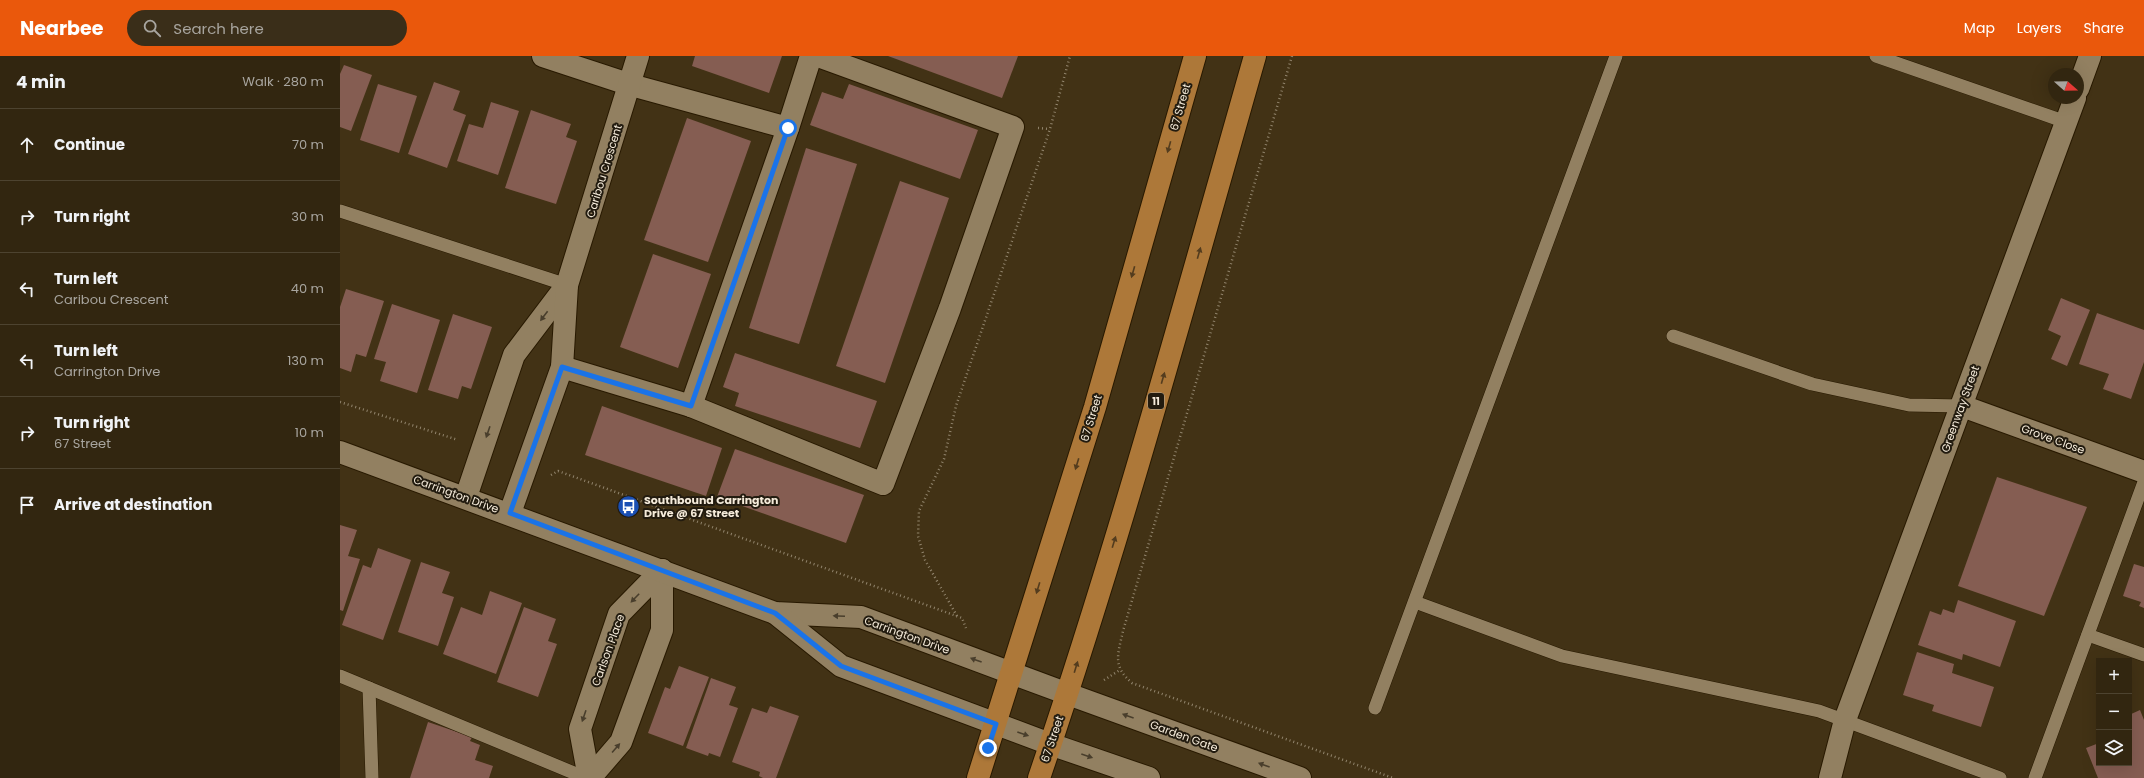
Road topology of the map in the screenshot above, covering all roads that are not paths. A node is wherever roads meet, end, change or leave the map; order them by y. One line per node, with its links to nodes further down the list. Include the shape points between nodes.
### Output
1 (543, 56): 11 (street)
2 (638, 56): 11 (street, Caribou Crescent)
3 (811, 56): 14 (street)
4 (818, 56): 19 (street, via 1013,127 950,308 883,484)
5 (1195, 56): 31 (main road, 67 Street, one-way to 31, via 1095,407)
6 (1255, 56): 34 (main road, 67 Street / 11, one-way to 6, via 1150,424)
7 (1616, 56): 27 (lane)
8 (1876, 56): 13 (lane)
9 (2090, 56): 10 (street)
10 (2084, 72)
11 (631, 85): 14 (street); 16 (street, Caribou Crescent)
12 (2073, 104): 13 (street, Greenway Street)
13 (2066, 122): 20 (street, Greenway Street)
14 (788, 128): 19 (street)
15 (340, 211): 16 (lane)
16 (567, 285): 18 (street, Caribou Crescent); 24 (street, Caribou Crescent, one-way to 24, via 514,355)
17 (1673, 336): 20 (lane, via 1812,384 1910,405)
18 (562, 367): 19 (street); 25 (street, Caribou Crescent)
19 (691, 406)
20 (1962, 406): 22 (street, Grove Close); 36 (street, Greenway Street)
21 (340, 452): 24 (street, Carrington Drive)
22 (2144, 472)
23 (2144, 482): 29 (lane)
24 (466, 498): 25 (street, Carrington Drive)
25 (510, 513): 26 (street, Carrington Drive)
26 (662, 570): 28 (street, Carrington Drive); 41 (street, Carlson Place, one-way to 26, via 621,742 662,630); 41 (street, Carlson Place, one-way to 41, via 619,614 580,729)
27 (1415, 602): 35 (lane); 36 (lane, via 1562,656 1819,711)
28 (775, 613): 31 (street, Carrington Drive, one-way to 28, via 861,617); 37 (street, Carrington Drive, via 841,666)
29 (2088, 635): 30 (lane); 49 (lane)
30 (2144, 655)
31 (1012, 674): 34 (street, Carrington Drive); 37 (main road, 67 Street)
32 (340, 676): 33 (lane)
33 (369, 688): 39 (lane); 40 (lane)
34 (1068, 694): 38 (main road, 67 Street / 11); 45 (street, Garden Gate, one-way to 34)
35 (1375, 708)
36 (1845, 720): 46 (street, Greenway Street); 47 (street, Greenway Street); 48 (lane)
37 (996, 724): 38 (street, Carrington Drive, one-way to 38); 42 (main road, 67 Street)
38 (1050, 744): 43 (main road, 67 Street / 11); 44 (street, one-way to 44)
39 (372, 778)
40 (586, 778)
41 (590, 778)
42 (978, 778)
43 (1039, 778)
44 (1149, 778)
45 (1300, 778)
46 (1816, 778)
47 (1830, 778)
48 (2000, 778)
49 (2035, 778)

